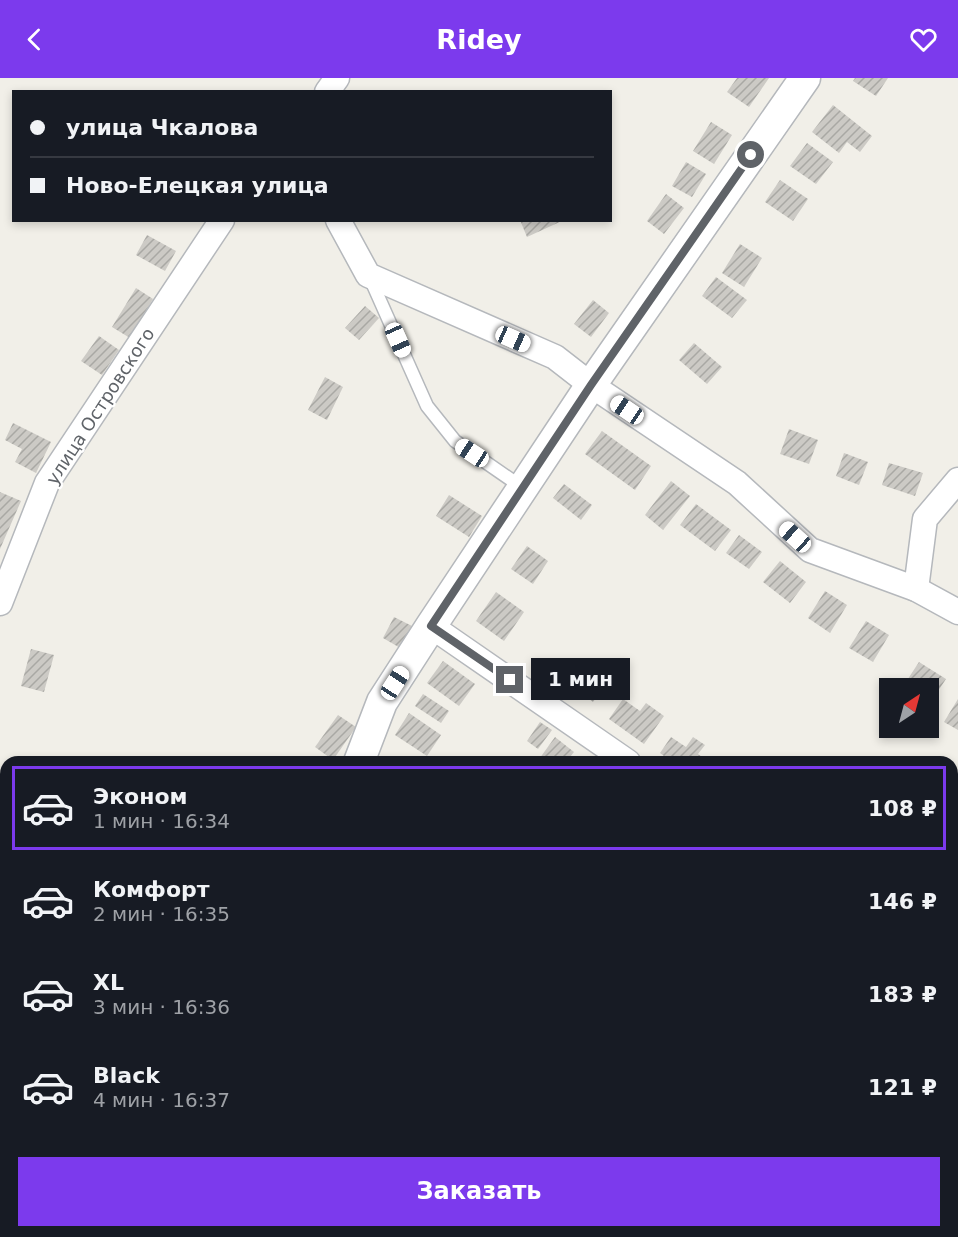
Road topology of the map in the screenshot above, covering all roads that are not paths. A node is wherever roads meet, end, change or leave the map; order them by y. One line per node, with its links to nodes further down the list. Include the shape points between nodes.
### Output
1 (804, 78): 5 (street)
2 (221, 222): 9 (street, улица Островского, via 47,483)
3 (339, 222): 4 (street)
4 (368, 275): 5 (street, via 555,357); 7 (lane, via 427,406 455,441)
5 (591, 385): 7 (street); 8 (street, via 736,483 810,550)
6 (958, 480): 8 (street, via 925,519)
7 (523, 488): 11 (street)
8 (916, 589): 10 (street)
9 (0, 603)
10 (958, 612)
11 (431, 626): 12 (street, via 382,702); 13 (street)
12 (361, 756)
13 (619, 756)

